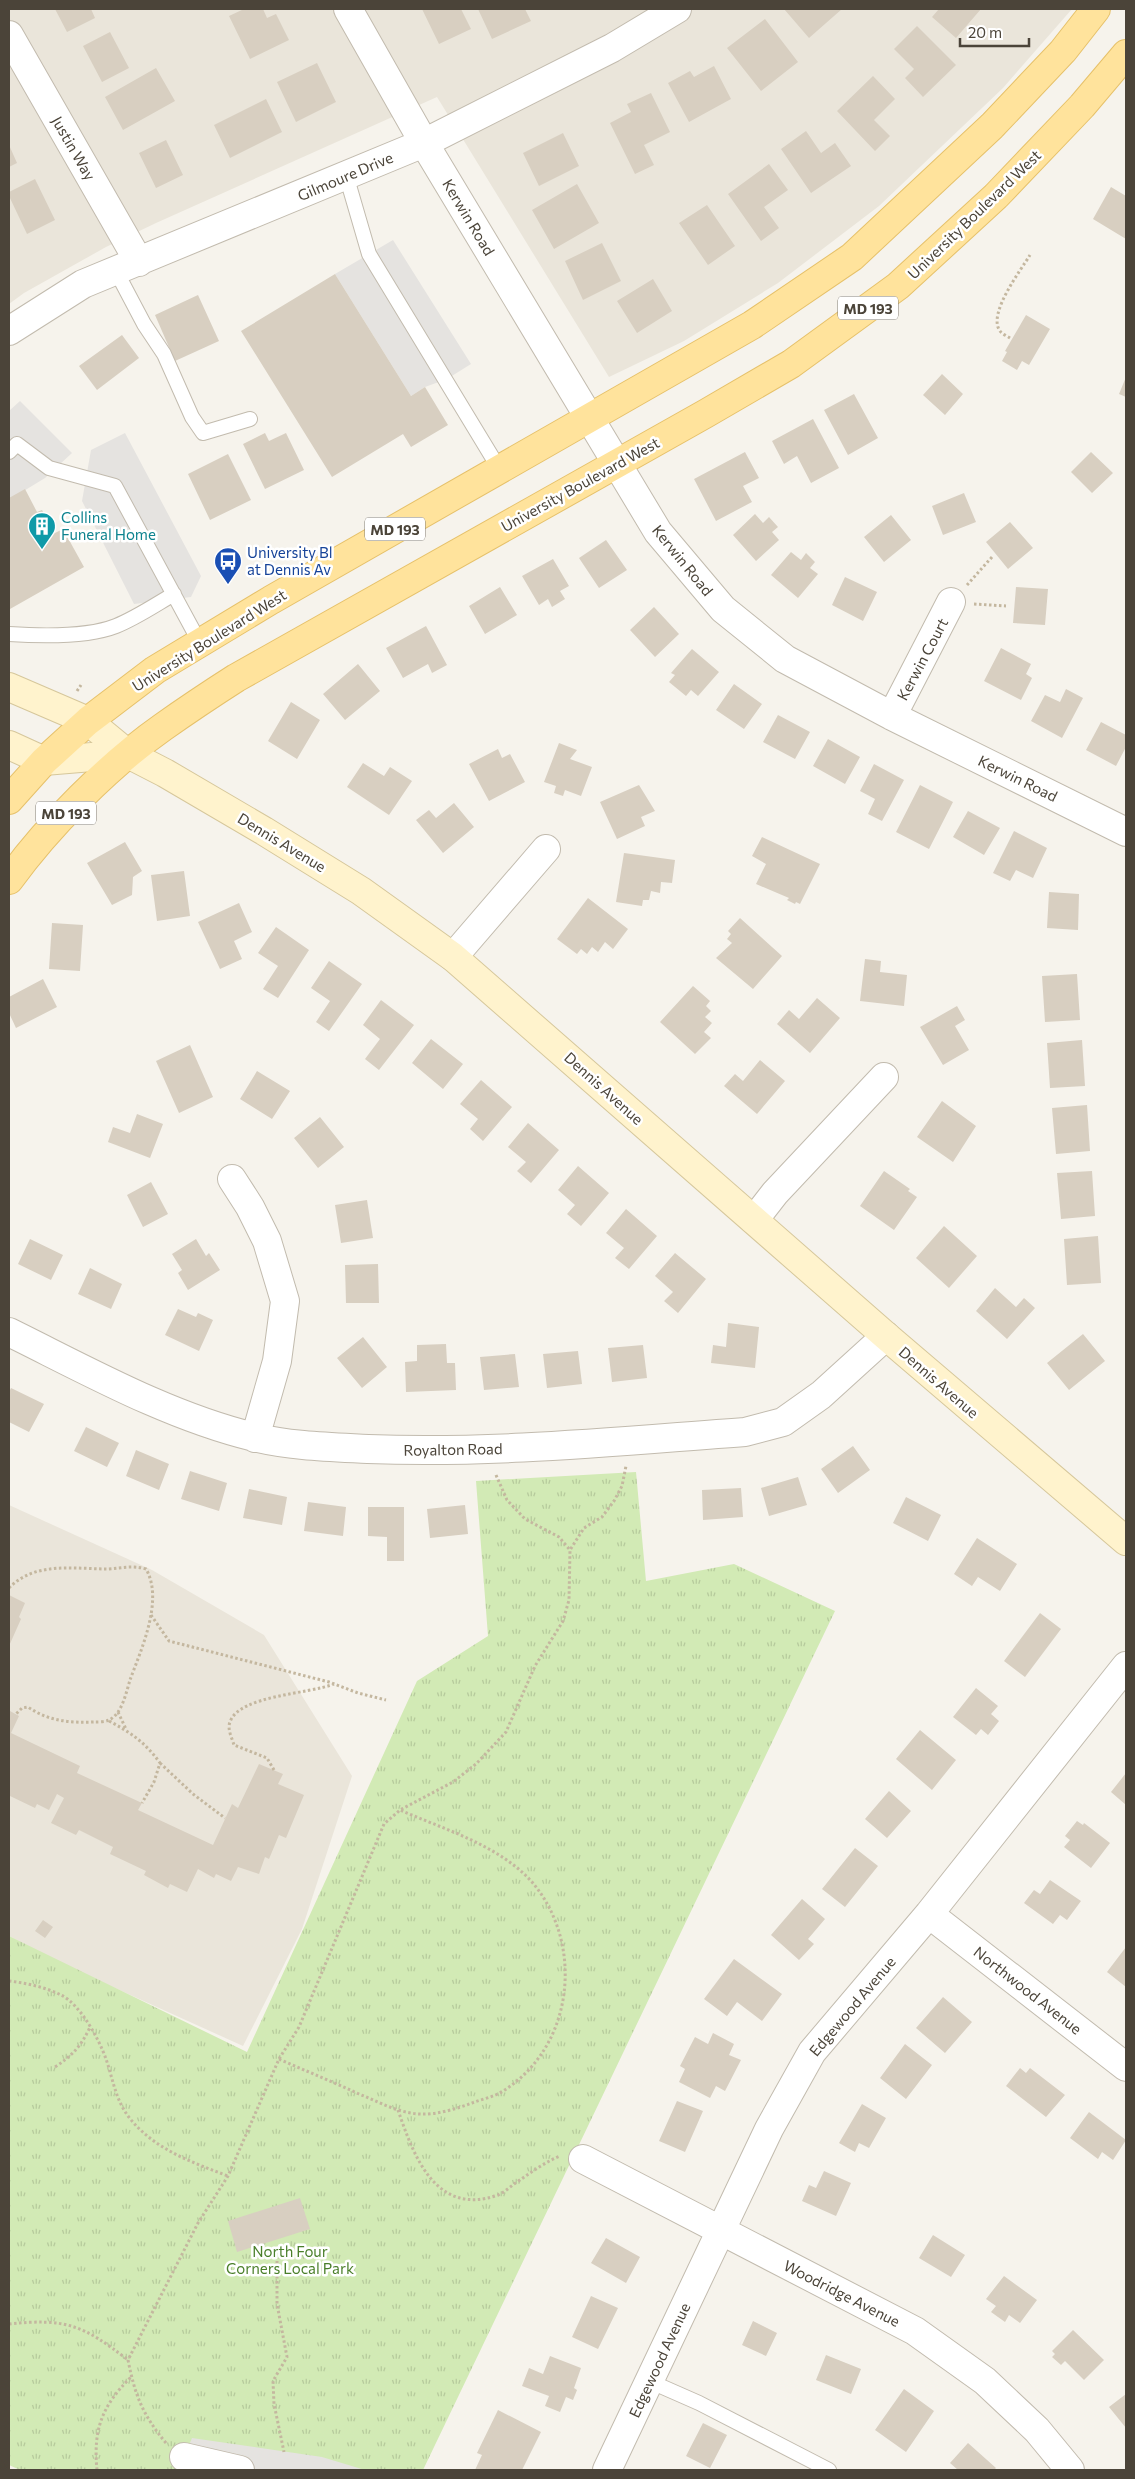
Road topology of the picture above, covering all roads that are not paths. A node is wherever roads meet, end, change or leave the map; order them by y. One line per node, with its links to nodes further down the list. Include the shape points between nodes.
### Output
1 (348, 9): 6 (street, Kerwin Road)
2 (677, 9): 6 (street, Gilmoure Drive, via 612,48)
3 (1096, 9): 10 (main road, University Boulevard West / MD 193, via 1063,51 992,126 852,257 752,326)
4 (9, 35): 8 (street, Justin Way)
5 (1126, 54): 13 (main road, University Boulevard West / MD 193, via 1003,189 898,286 791,364)
6 (424, 142): 7 (street, Gilmoure Drive); 10 (street, Kerwin Road)
7 (346, 175): 8 (street, Gilmoure Drive); 14 (lane, via 369,254)
8 (127, 266): 9 (street, Gilmoure Drive, via 83,284); 11 (lane, via 144,324 164,354 192,417 203,433)
9 (9, 331)
10 (591, 418): 13 (street, Kerwin Road); 14 (main road, University Boulevard West / MD 193)
11 (250, 419)
12 (9, 452): 15 (lane, via 17,444 48,468 115,486)
13 (618, 462): 20 (street, Kerwin Road, via 658,532 723,609 785,659); 23 (main road, University Boulevard West / MD 193, via 236,678)
14 (500, 470): 18 (main road, University Boulevard West / MD 193)
15 (174, 594): 17 (lane, via 115,627 37,636); 18 (lane)
16 (951, 602): 20 (street, Kerwin Court)
17 (9, 634)
18 (200, 643): 21 (main road, University Boulevard West / MD 193, via 155,670)
19 (9, 687): 21 (street, Dennis Avenue)
20 (892, 716): 26 (street, Kerwin Road)
21 (88, 722): 23 (street, Dennis Avenue); 24 (main road, University Boulevard West / MD 193)
22 (9, 745): 24 (street)
23 (128, 754): 24 (street); 28 (main road, University Boulevard West / MD 193, via 62,816); 29 (street, Dennis Avenue, via 174,777 345,881)
24 (44, 761): 25 (main road, University Boulevard West / MD 193)
25 (9, 800)
26 (1126, 832)
27 (546, 849): 29 (street)
28 (9, 880)
29 (453, 958): 32 (street, Dennis Avenue)
30 (884, 1077): 32 (street, via 775,1193)
31 (232, 1179): 35 (street, via 267,1241 285,1301 277,1361)
32 (754, 1220): 34 (street, Dennis Avenue)
33 (9, 1332): 35 (street, Royalton Road, via 108,1381 192,1417)
34 (886, 1336): 35 (street, Royalton Road, via 821,1395 783,1422 745,1432 427,1452 326,1447); 36 (street, Dennis Avenue)
35 (255, 1438)
36 (1126, 1541)
37 (1126, 1666): 38 (street, Edgewood Avenue)
38 (929, 1914): 39 (street, Northwood Avenue); 41 (street, Edgewood Avenue, via 812,2052 769,2128)
39 (1126, 2067)
40 (582, 2160): 41 (street, Woodridge Avenue)
41 (720, 2231): 42 (street, Edgewood Avenue); 47 (street, Woodridge Avenue, via 914,2331 985,2382 1036,2430)
42 (649, 2381): 45 (street, Edgewood Avenue); 46 (lane)
43 (184, 2457): 44 (street)
44 (240, 2470)
45 (606, 2470)
46 (829, 2470)
47 (1070, 2470)

